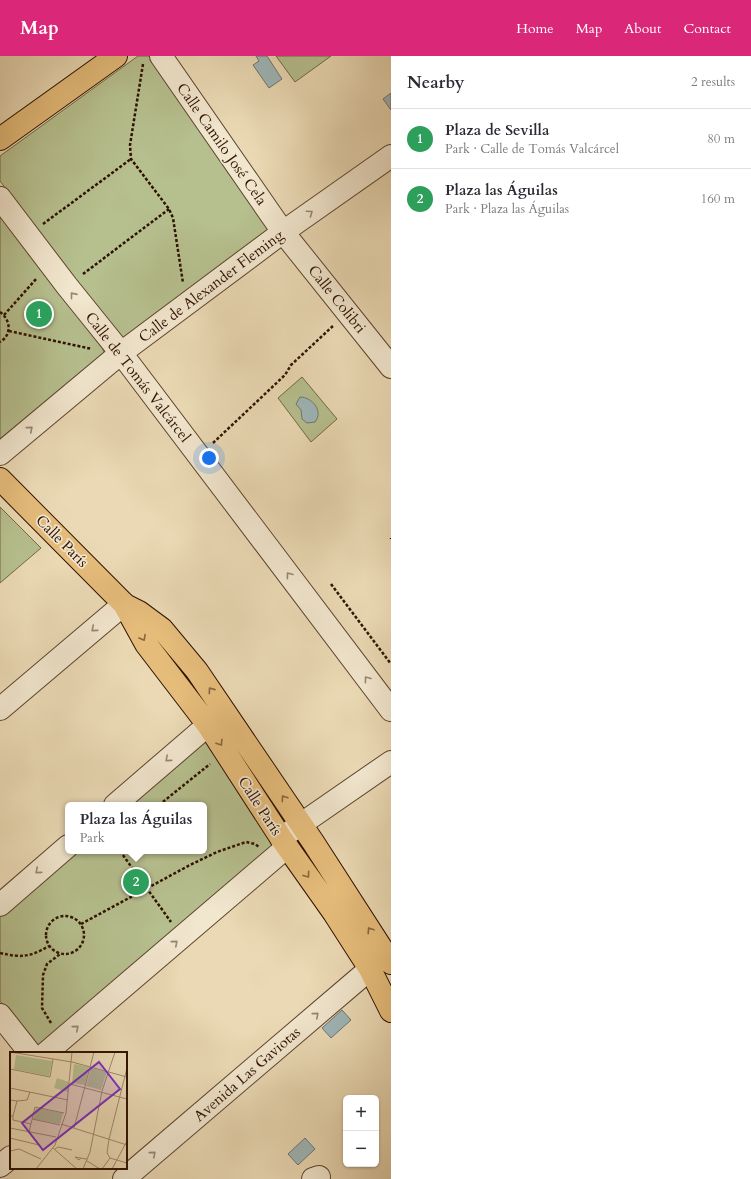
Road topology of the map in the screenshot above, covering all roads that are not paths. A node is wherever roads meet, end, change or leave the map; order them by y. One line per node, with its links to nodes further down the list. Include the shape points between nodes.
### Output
1 (116, 56): 3 (main road)
2 (152, 59): 6 (street, Calle Camilo José Cela)
3 (0, 139)
4 (391, 156): 6 (street, Calle de Alexander Fleming, one-way to 4)
5 (0, 198): 7 (street, Calle de Tomás Valcárcel, one-way to 5)
6 (283, 232): 7 (street, Calle de Alexander Fleming); 8 (street, Calle Colibri)
7 (121, 353): 9 (street, Calle de Alexander Fleming, one-way to 7); 14 (street, Calle de Tomás Valcárcel, one-way to 7)
8 (391, 367)
9 (0, 454)
10 (0, 479): 11 (main road, Calle París)
11 (124, 604): 12 (street, one-way to 12); 13 (main road, Calle París, one-way to 11, via 162,629); 15 (main road, Calle París, one-way to 15, via 146,644)
12 (0, 708)
13 (225, 710): 15 (main road); 18 (main road, Calle París, one-way to 13)
14 (391, 710)
15 (208, 725): 17 (street, one-way to 17); 19 (main road, Calle París, one-way to 19)
16 (391, 762): 18 (street)
17 (118, 802)
18 (301, 824): 19 (street); 22 (main road, Calle París, one-way to 18)
19 (277, 844): 23 (main road, Calle París, one-way to 23, via 334,912); 26 (street, one-way to 19, via 182,937)
20 (65, 849): 21 (street, one-way to 21)
21 (0, 904)
22 (389, 959): 23 (main road)
23 (370, 968): 24 (main road, Calle París); 30 (street, Avenida Las Gaviotas, one-way to 23)
24 (391, 1011)
25 (0, 1015): 27 (street)
26 (53, 1047)
27 (29, 1052)
28 (10, 1158): 29 (street)
29 (0, 1166)
30 (125, 1174)

